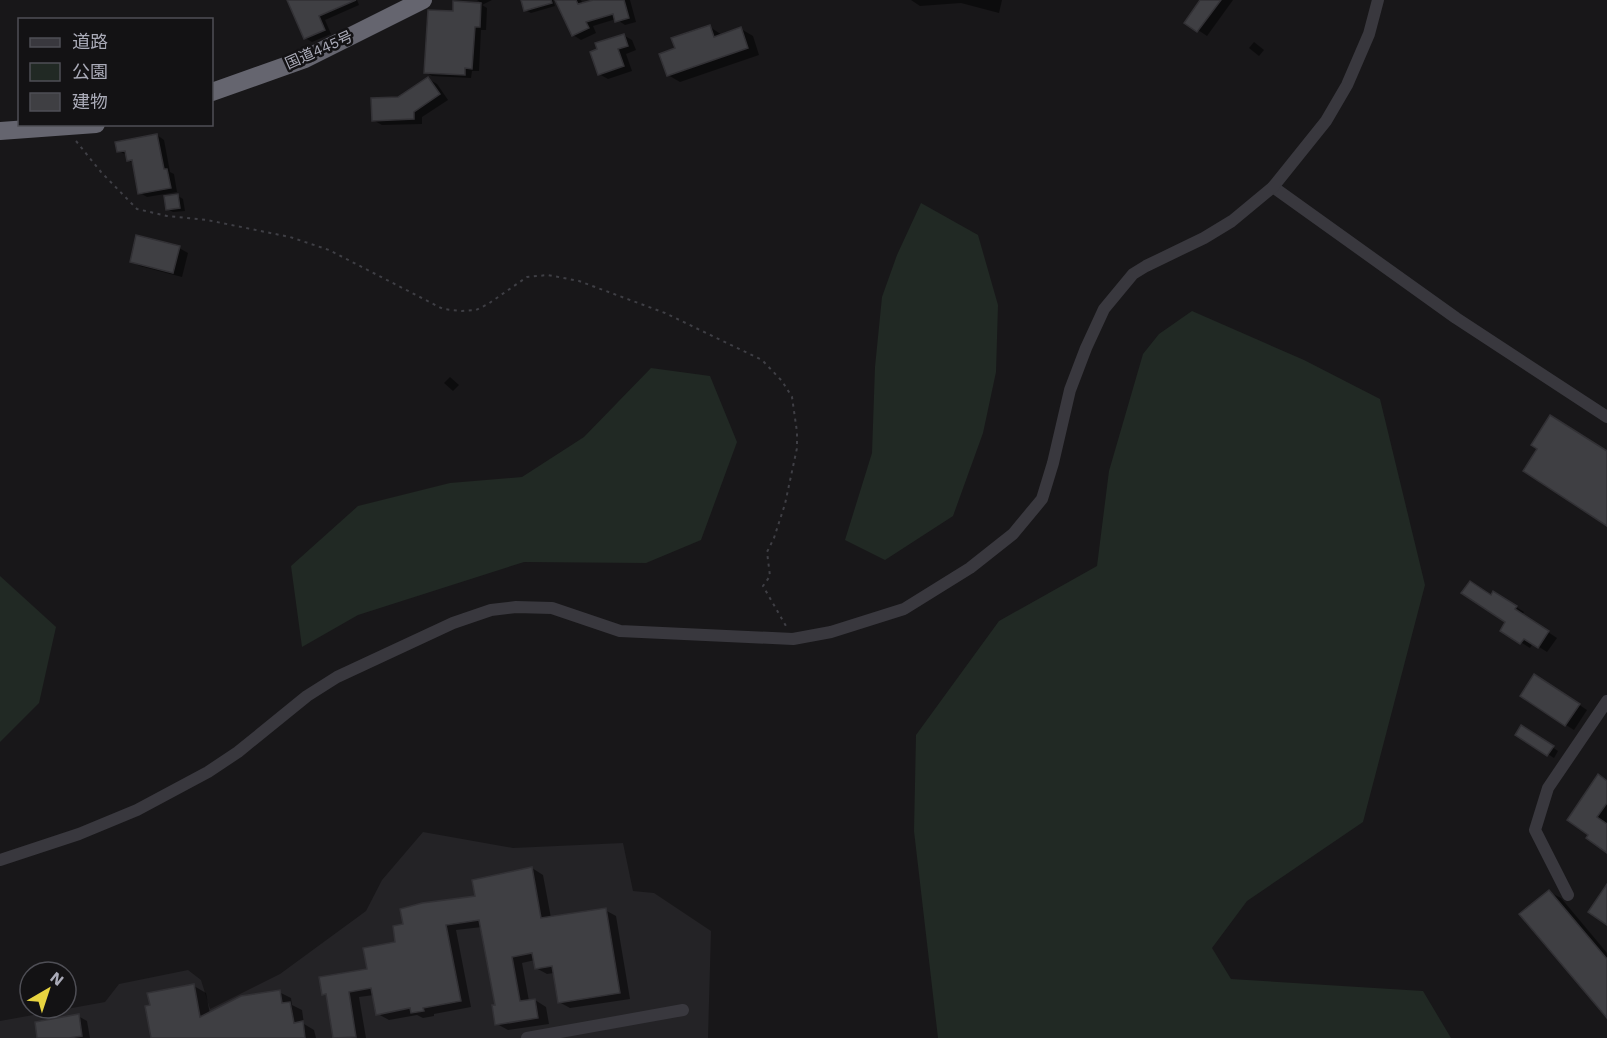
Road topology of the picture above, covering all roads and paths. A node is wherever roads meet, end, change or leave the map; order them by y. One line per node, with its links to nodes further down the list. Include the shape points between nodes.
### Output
1 (423, 0): 3 (highway, 国道445号, via 306,59)
2 (1378, 0): 7 (street, via 1369,34 1347,85 1326,121)
3 (213, 93)
4 (75, 126): 5 (highway)
5 (65, 127): 6 (highway); 9 (path, via 136,208 290,237 329,250 443,309 476,310 527,277 548,274 579,281 665,312 762,360 782,381 796,412 797,448 785,504 767,552 770,576 763,586)
6 (0, 131)
7 (1273, 187): 8 (street, via 1456,318); 9 (street, via 1232,221 1132,274 1104,309 1070,390 1042,499 1013,534 970,568 904,609 831,632)
8 (1607, 417)
9 (793, 639): 11 (street, via 620,631 552,608 491,610 453,623 337,677 208,772 136,810)
10 (1607, 701): 12 (street, via 1548,788 1535,830)
11 (0, 860)
12 (1568, 895)
13 (682, 1010): 14 (street)
14 (527, 1038)

